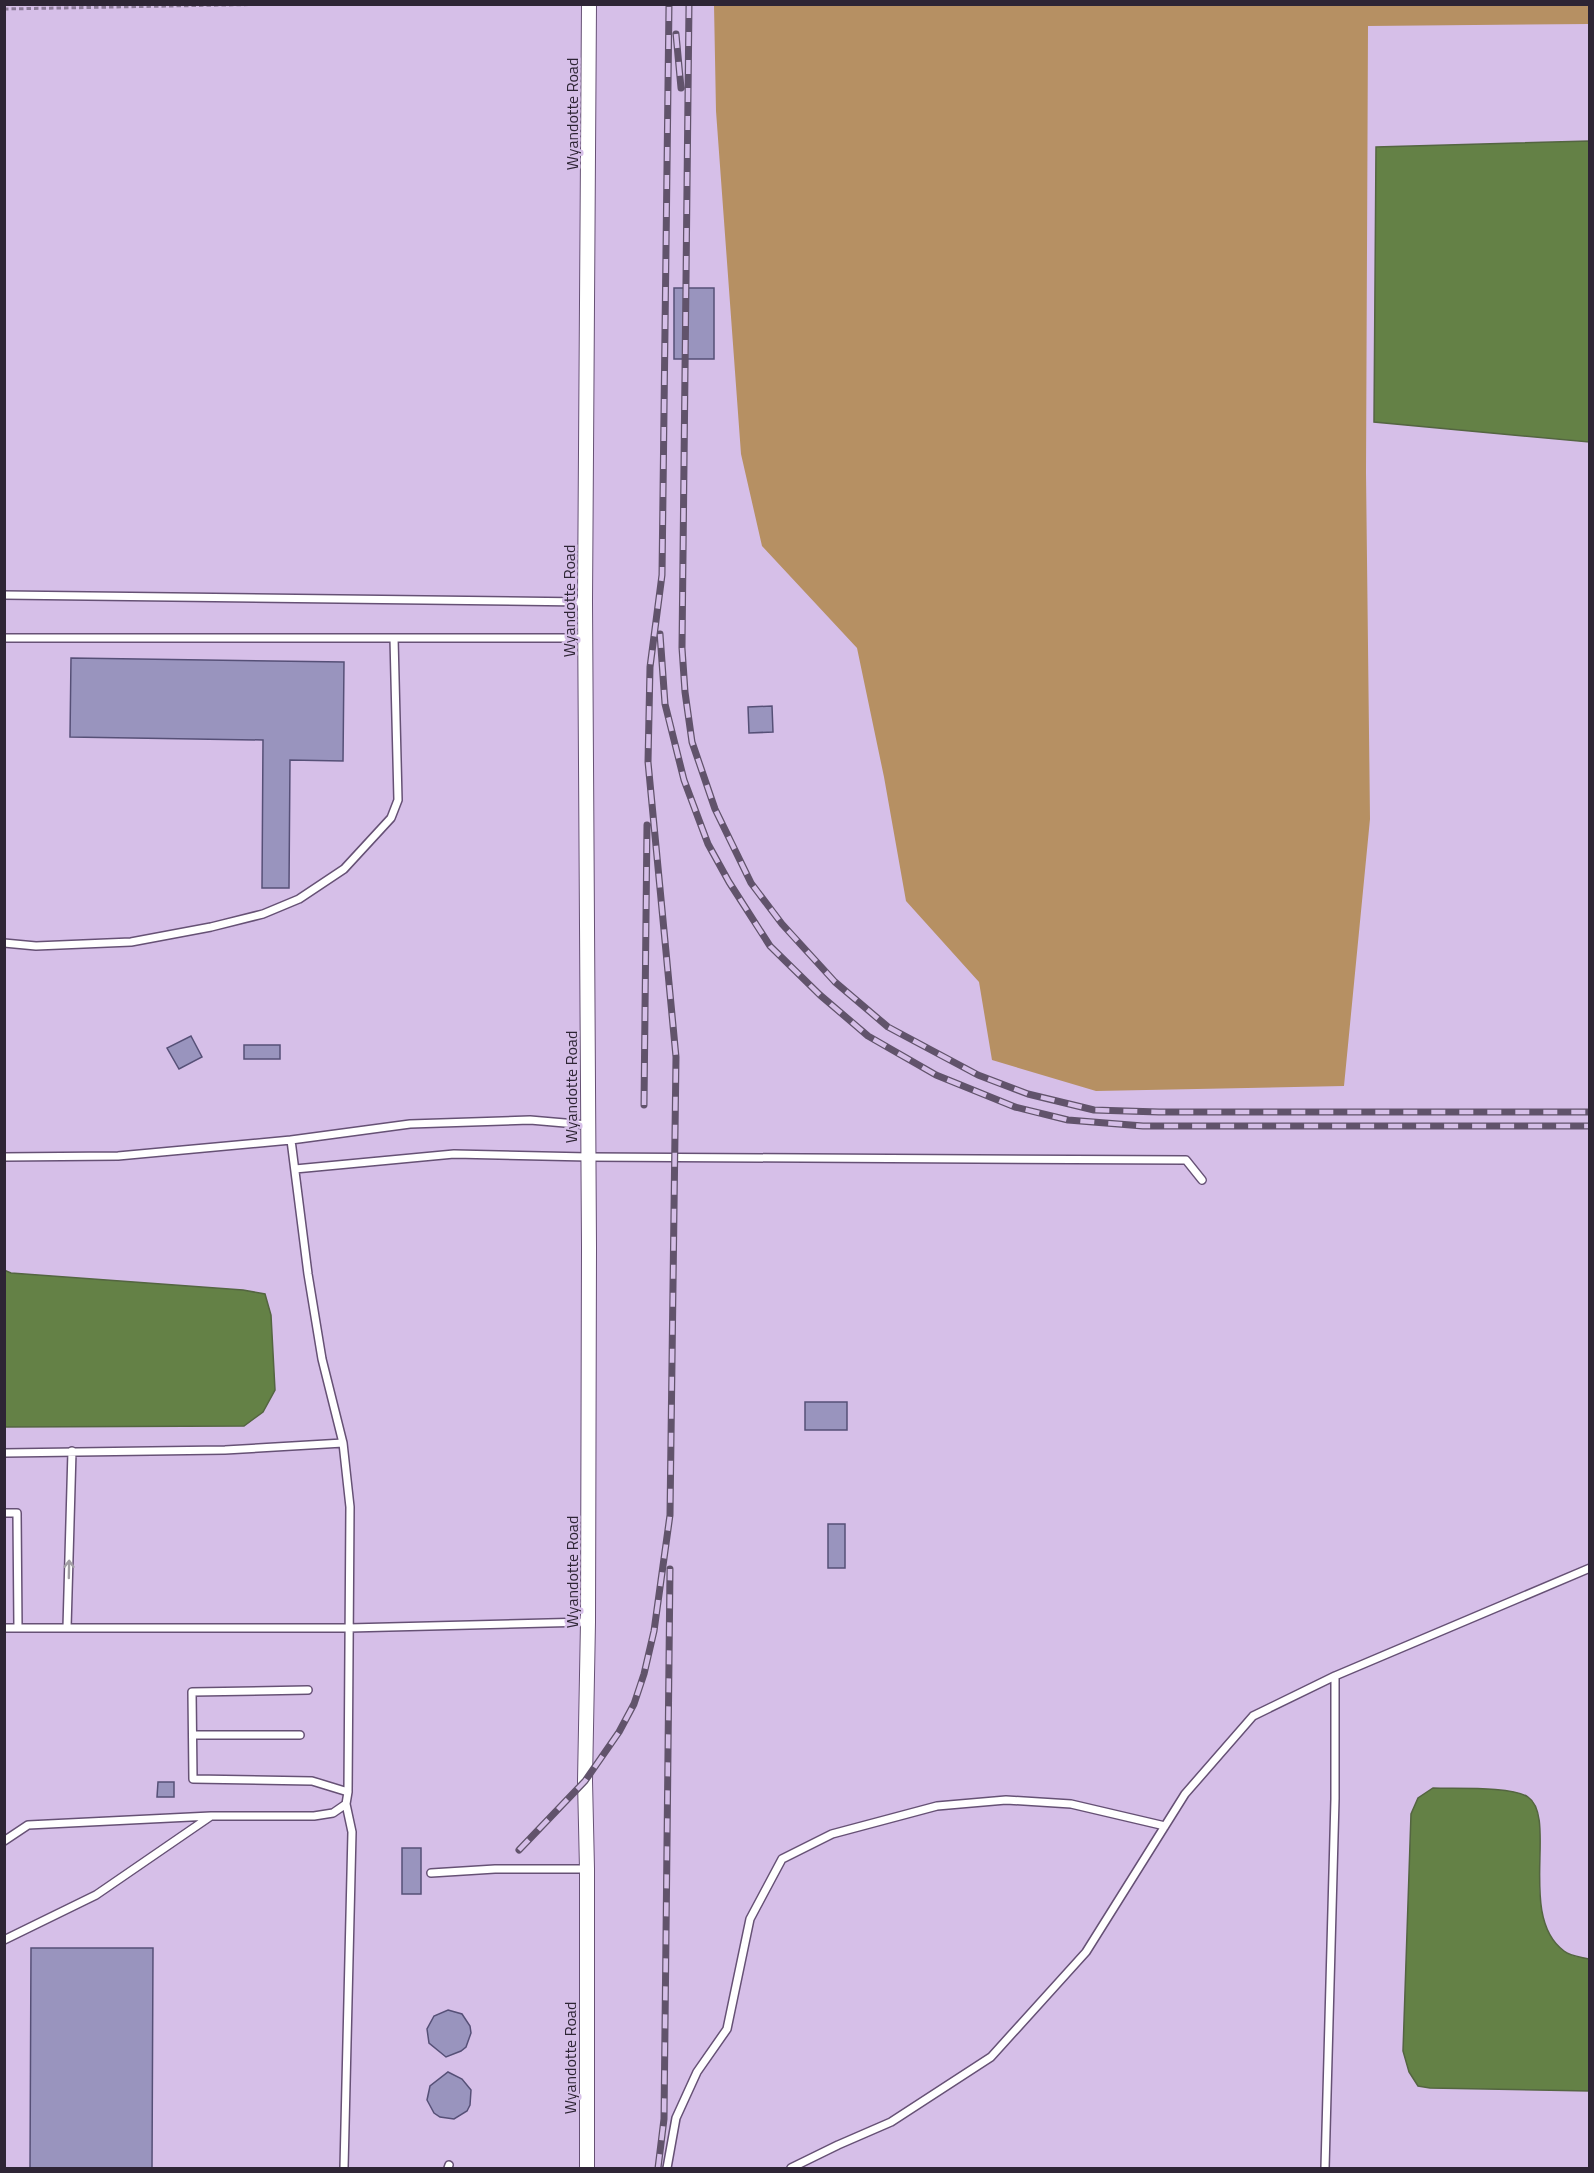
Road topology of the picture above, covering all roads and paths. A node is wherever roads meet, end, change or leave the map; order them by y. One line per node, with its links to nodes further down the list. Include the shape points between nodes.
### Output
1 (279, 4): 3 (path)
2 (589, 4): 5 (street, Wyandotte Road)
3 (4, 9)
4 (4, 595): 5 (lane)
5 (585, 602): 8 (street, Wyandotte Road)
6 (4, 638): 7 (lane)
7 (394, 638): 8 (lane); 9 (lane, via 398,800 390,818 344,869 299,899 263,914 211,927 131,942)
8 (585, 638): 10 (street, Wyandotte Road)
9 (4, 944)
10 (588, 1125): 11 (lane, via 530,1120 410,1124); 13 (street, Wyandotte Road)
11 (291, 1140): 12 (lane, via 118,1156); 14 (lane)
12 (4, 1157)
13 (588, 1157): 14 (lane, via 454,1154); 15 (lane, via 1186,1160); 21 (street, Wyandotte Road)
14 (295, 1169): 16 (lane, via 322,1359)
15 (1202, 1180)
16 (343, 1443): 17 (lane, via 225,1450); 25 (lane, via 350,1507)
17 (72, 1451): 18 (lane); 24 (lane, one-way to 17)
18 (4, 1452)
19 (4, 1513): 23 (lane, via 17,1513)
20 (1590, 1568): 26 (lane)
21 (588, 1622): 25 (lane); 35 (street, Wyandotte Road)
22 (4, 1628): 23 (lane)
23 (18, 1628): 24 (lane)
24 (68, 1628): 25 (lane)
25 (349, 1628): 30 (lane)
26 (1335, 1676): 33 (lane, via 1252,1716 1185,1794); 42 (lane)
27 (308, 1690): 28 (lane, via 192,1692)
28 (193, 1735): 29 (lane); 30 (lane, via 193,1779 312,1781)
29 (300, 1735)
30 (348, 1792): 31 (lane)
31 (346, 1804): 32 (lane, via 333,1813 314,1816); 38 (lane, via 352,1832)
32 (211, 1816): 34 (lane, via 28,1825); 37 (lane, via 96,1895)
33 (1165, 1826): 40 (lane, via 1071,1804 1006,1800 937,1806 832,1834 782,1859 750,1918 727,2029 697,2072 676,2118); 41 (lane, via 1086,1952 991,2057 891,2122)
34 (4, 1841)
35 (587, 1869): 36 (lane); 39 (street, Wyandotte Road)
36 (431, 1873)
37 (4, 1940)
38 (344, 2169)
39 (587, 2169)
40 (667, 2169)
41 (791, 2169)
42 (1325, 2169)

